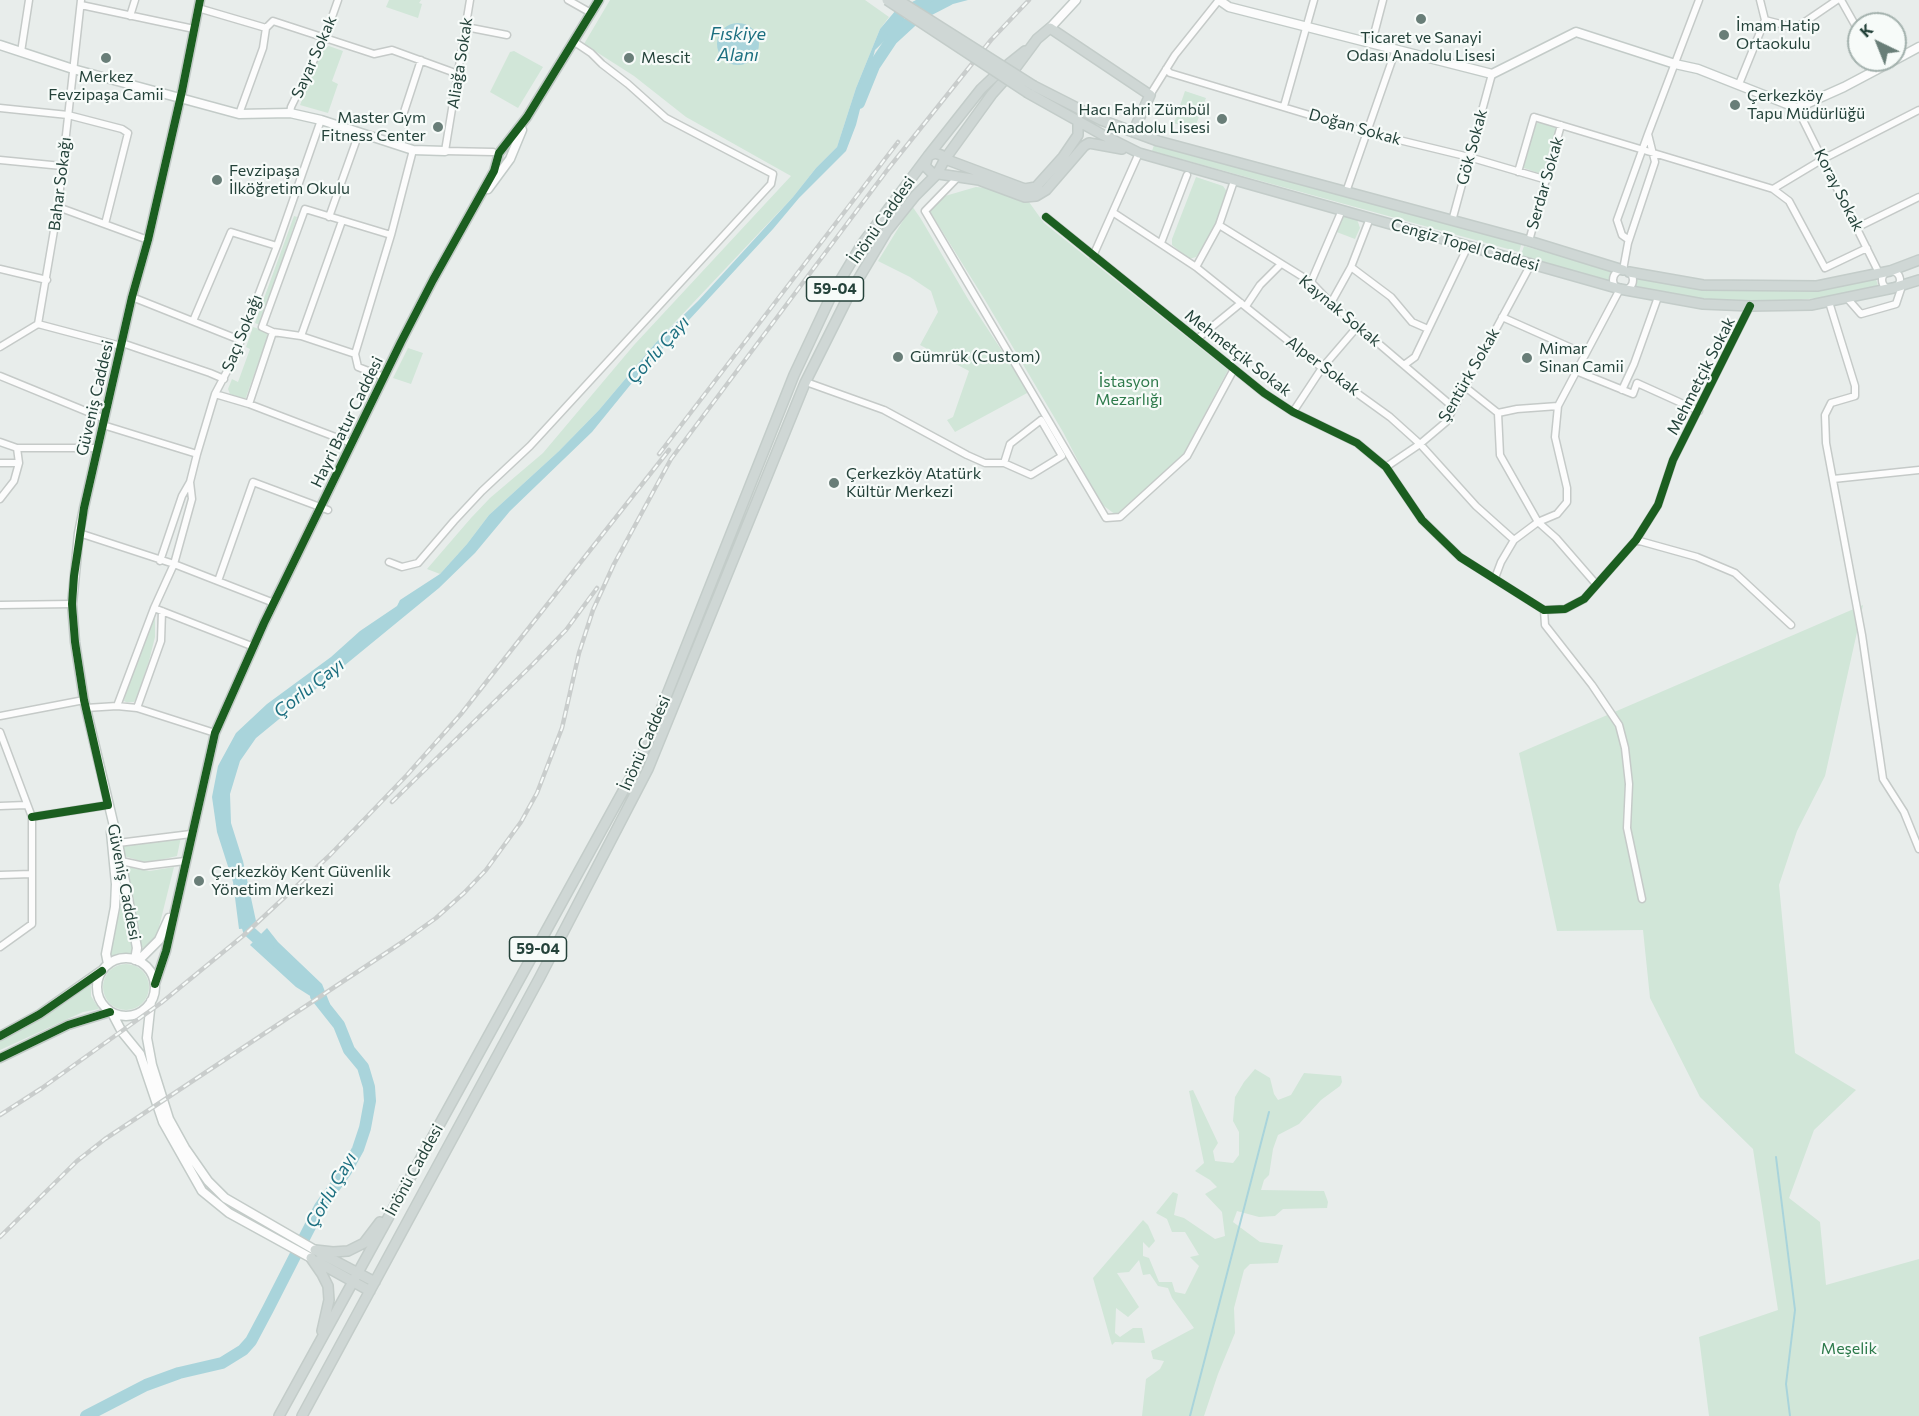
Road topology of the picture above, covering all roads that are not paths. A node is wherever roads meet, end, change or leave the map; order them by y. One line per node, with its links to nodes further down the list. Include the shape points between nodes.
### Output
1 (29, 0): 33 (street)
2 (135, 0): 20 (street)
3 (338, 0): 28 (street, Sayar Sokak)
4 (470, 0): 23 (street, Aliağa Sokak)
5 (568, 0): 18 (street)
6 (599, 0): 18 (main road, Hayri Batur Caddesi)
7 (887, 0): 43 (main road, bridge)
8 (898, 0): 43 (main road, bridge)
9 (1076, 0): 25 (main road, 59-04)
10 (1219, 0): 22 (main road, via 1229,7); 37 (street)
11 (1314, 0): 22 (street)
12 (1383, 0): 30 (street)
13 (1699, 0): 35 (street)
14 (1760, 0): 21 (street)
15 (1839, 0): 19 (street); 21 (street, via 1796,28)
16 (81, 3): 20 (street); 36 (street, Bahar Sokağı)
17 (199, 4): 24 (street); 26 (main road, Güveniş Caddesi)
18 (591, 13): 29 (main road, Hayri Batur Caddesi)
19 (1847, 13)
20 (130, 16): 26 (street)
21 (1765, 20): 42 (street)
22 (1305, 26): 30 (main road); 46 (street)
23 (466, 27): 27 (street); 40 (street, Aliağa Sokak)
24 (266, 28): 28 (street, via 273,21); 52 (street, via 263,48)
25 (1050, 28): 39 (main road, 59-04); 44 (main road)
26 (194, 30): 45 (main road, Güveniş Caddesi)
27 (507, 35)
28 (325, 37): 34 (street, via 374,54 392,50); 51 (street, Sayar Sokak)
29 (573, 40): 54 (main road, Hayri Batur Caddesi); 182 (street, via 666,118 773,174 771,184 530,446 460,513 418,563 402,567)
30 (1372, 42): 32 (main road)
31 (0, 45): 33 (main road)
32 (1396, 49): 41 (main road); 59 (street)
33 (21, 52): 36 (main road)
34 (420, 60): 40 (street); 50 (street)
35 (1675, 64): 41 (main road, via 1576,32); 42 (main road); 61 (street)
36 (73, 69): 45 (main road); 53 (street, Bahar Sokağı)
37 (1166, 69): 44 (street); 46 (street, Doğan Sokak)
38 (1862, 72): 48 (main road)
39 (1004, 73): 69 (main road, İnönü Caddesi / 59-04, via 981,90); 72 (main road, 59-04)
40 (458, 74): 65 (street, Aliağa Sokak)
41 (1492, 74): 70 (street, Gök Sokak)
42 (1739, 84): 48 (main road)
43 (1031, 89): 56 (main road, Cengiz Topel Caddesi); 58 (main road, Cengiz Topel Caddesi)
44 (1150, 96): 58 (main road)
45 (181, 98): 52 (main road); 100 (main road, Güveniş Caddesi)
46 (1284, 106): 59 (street, Doğan Sokak)
47 (0, 108): 53 (street)
48 (1797, 108): 73 (street, Koray Sokak)
49 (1919, 110): 73 (street)
50 (404, 112)
51 (290, 113): 52 (main road); 55 (main road)
52 (239, 114)
53 (68, 115): 75 (street, Bahar Sokağı); 96 (street, via 128,133)
54 (527, 117): 62 (main road, Hayri Batur Caddesi); 71 (main road, Hayri Batur Caddesi)
55 (321, 120): 60 (main road); 86 (street, Saçı Sokağı)
56 (1078, 120): 66 (main road, Cengiz Topel Caddesi); 72 (main road, via 1078,135 1036,187 1025,189)
57 (1561, 125): 63 (street); 76 (street, via 1534,117); 80 (street, Serdar Sokak)
58 (1133, 132): 83 (main road, Cengiz Topel Caddesi)
59 (1366, 132): 70 (street, Doğan Sokak); 83 (street)
60 (359, 133): 64 (main road); 91 (street)
61 (1648, 134): 63 (street); 67 (street)
62 (503, 148): 68 (main road); 71 (main road, via 509,149)
63 (1642, 149): 67 (street); 101 (street, via 1617,220)
64 (413, 150): 65 (main road); 99 (street)
65 (446, 151): 68 (street)
66 (1137, 152): 79 (main road, via 1089,143 1036,196 1016,195); 81 (main road, Cengiz Topel Caddesi); 90 (street)
67 (1653, 153): 82 (street); 101 (street, via 1655,162)
68 (495, 156): 71 (main road, via 501,164); 85 (main road, Hayri Batur Caddesi, via 494,171)
69 (928, 156): 72 (main road, via 936,153); 77 (main road, via 927,170); 179 (main road, İnönü Caddesi / 59-04, via 862,244 832,294 794,375)
70 (1469, 157): 76 (street, Doğan Sokak); 95 (street, Gök Sokak)
71 (510, 159): 85 (main road, Hayri Batur Caddesi)
72 (945, 159): 77 (main road)
73 (1823, 159): 82 (street); 98 (street, Koray Sokak)
74 (0, 160): 75 (street)
75 (63, 166): 87 (street, Bahar Sokağı)
76 (1518, 172): 80 (street, Doğan Sokak)
77 (937, 174): 79 (main road); 149 (main road, İnönü Caddesi / 59-04, via 881,241)
78 (1187, 175): 103 (street)
79 (958, 176): 144 (street, via 925,211 1106,518 1120,517 1187,456)
80 (1546, 180): 102 (street, Serdar Sokak)
81 (1234, 181): 89 (main road, Cengiz Topel Caddesi); 97 (street)
82 (1773, 189): 106 (street, via 1789,201 1825,268)
83 (1346, 192): 95 (main road, Cengiz Topel Caddesi)
84 (1919, 197): 98 (street)
85 (480, 198): 147 (main road, Hayri Batur Caddesi)
86 (292, 205): 88 (street); 104 (street, Saçı Sokağı)
87 (58, 207): 96 (street); 117 (street, Bahar Sokağı)
88 (305, 209): 91 (street); 134 (street, via 262,327)
89 (1342, 210): 93 (main road, Cengiz Topel Caddesi); 119 (street)
90 (1114, 213): 103 (street, Alper Sokak); 107 (street)
91 (329, 217): 94 (street)
92 (1046, 217): 107 (street, Mehmetçik Sokak)
93 (1370, 218): 105 (main road, Cengiz Topel Caddesi); 112 (street)
94 (342, 221): 99 (street); 135 (street)
95 (1452, 221): 102 (main road, Cengiz Topel Caddesi)
96 (105, 224): 100 (street)
97 (1220, 225): 109 (street, Kaynak Sokak); 111 (street)
98 (1858, 227): 106 (street, Koray Sokak)
99 (391, 235): 140 (street)
100 (148, 240): 122 (main road, Güveniş Caddesi)
101 (1629, 240): 114 (street)
102 (1529, 241): 114 (main road, Cengiz Topel Caddesi)
103 (1161, 243): 111 (street, Alper Sokak)
104 (277, 246): 130 (street, via 231,232); 137 (street, Saçı Sokağı)
105 (1468, 246): 110 (main road, Cengiz Topel Caddesi); 133 (street)
106 (1867, 248): 116 (street, Koray Sokak)
107 (1093, 256): 136 (street, Mehmetçik Sokak)
108 (1919, 260): 115 (main road, Cengiz Topel Caddesi)
109 (1281, 264): 119 (street, Kaynak Sokak); 127 (street)
110 (1531, 264): 121 (main road, Cengiz Topel Caddesi); 129 (street, Şentürk Sokak)
111 (1196, 267): 127 (street, Alper Sokak)
112 (1351, 267): 126 (street); 133 (street, via 1391,297 1412,322)
113 (0, 269): 117 (street)
114 (1626, 271): 116 (main road, Cengiz Topel Caddesi, via 1703,285 1817,286); 121 (street, via 1617,272 1614,278); 121 (street, via 1633,277 1632,283)
115 (1890, 271): 116 (main road, Cengiz Topel Caddesi); 120 (street, via 1900,278); 120 (street, via 1883,280 1887,288)
116 (1879, 273)
117 (47, 280): 131 (street, Bahar Sokağı)
118 (1919, 280): 120 (main road, Cengiz Topel Caddesi)
119 (1311, 282): 126 (street, Kaynak Sokak)
120 (1897, 287): 124 (main road, Cengiz Topel Caddesi); 124 (street, via 1896,304 1860,314)
121 (1620, 289): 123 (main road, Cengiz Topel Caddesi); 141 (street)
122 (132, 297): 130 (street); 138 (main road, Güveniş Caddesi)
123 (1658, 297): 128 (main road, Cengiz Topel Caddesi); 151 (street)
124 (1847, 298): 125 (main road, Cengiz Topel Caddesi)
125 (1829, 302): 128 (main road, Cengiz Topel Caddesi); 171 (street, via 1856,386 1855,396 1831,403 1825,416)
126 (1331, 303): 132 (street, Kaynak Sokak)
127 (1244, 305): 136 (street); 143 (street, Alper Sokak)
128 (1750, 306): 156 (street, Mehmetçik Sokak)
129 (1502, 317): 141 (street); 150 (street, Şentürk Sokak)
130 (193, 321): 137 (street)
131 (38, 324): 138 (street); 139 (street)
132 (1358, 326): 142 (street, Kaynak Sokak); 143 (street)
133 (1428, 329): 142 (street, via 1415,357)
134 (273, 332): 135 (street); 153 (street)
135 (301, 336): 140 (street)
136 (1197, 339): 144 (street, Mehmetçik Sokak)
137 (240, 340): 148 (street, Saçı Sokağı)
138 (121, 345): 148 (street); 159 (main road, Güveniş Caddesi)
139 (0, 347)
140 (355, 354): 147 (street, via 358,367)
141 (1585, 354): 145 (street)
142 (1404, 365): 155 (street, Kaynak Sokak)
143 (1322, 368): 157 (street); 162 (street, Alper Sokak)
144 (1234, 369): 157 (street, Mehmetçik Sokak)
145 (1576, 371): 151 (street); 154 (street)
146 (0, 376): 159 (street)
147 (384, 376): 161 (main road, Hayri Batur Caddesi)
148 (224, 379): 152 (street, Saçı Sokağı)
149 (806, 382): 168 (street, via 884,410 985,463); 180 (main road, İnönü Caddesi / 59-04)
150 (1464, 386): 155 (street, Şentürk Sokak); 158 (street)
151 (1622, 390): 156 (street, via 1633,394 1637,383)
152 (215, 394): 153 (street); 165 (street, Saçı Sokağı)
153 (249, 404): 161 (street)
154 (1558, 406): 158 (street); 175 (street, via 1555,437 1567,502 1557,514)
155 (1453, 407): 162 (street, Şentürk Sokak, via 1446,422)
156 (1699, 411): 178 (street, Mehmetçik Sokak, via 1673,460 1658,505)
157 (1293, 412): 169 (street, Mehmetçik Sokak, via 1357,443)
158 (1498, 413): 175 (street, via 1500,455)
159 (104, 422): 164 (main road, Güveniş Caddesi); 165 (street)
160 (0, 442): 163 (street)
161 (351, 444): 174 (main road, Hayri Batur Caddesi)
162 (1420, 444): 169 (street, Şentürk Sokak); 177 (street, Alper Sokak, via 1476,506)
163 (17, 448): 164 (street); 167 (street)
164 (98, 448): 176 (main road, Güveniş Caddesi)
165 (197, 454): 172 (street, Saçı Sokağı)
166 (0, 463): 167 (street)
167 (19, 463): 173 (street, via 14,481)
168 (1004, 464): 168 (street, via 1030,475 1062,456 1041,420 1010,444)
169 (1386, 467): 184 (street, Mehmetçik Sokak, via 1422,520 1460,557)
170 (1919, 470): 171 (street)
171 (1833, 479): 207 (street, via 1883,779 1904,812)
172 (190, 482): 181 (street); 183 (street, via 192,499)
173 (0, 499)
174 (324, 509): 185 (street, via 253,482); 187 (main road, Hayri Batur Caddesi)
175 (1538, 522): 177 (street); 186 (street)
176 (79, 533): 181 (street); 188 (main road, Güveniş Caddesi)
177 (1514, 540): 184 (street)
178 (1636, 540): 186 (street, Mehmetçik Sokak); 193 (street, via 1697,557 1735,573)
179 (728, 541): 180 (main road); 222 (main road, İnönü Caddesi / 59-04, via 638,764)
180 (739, 545): 226 (main road, İnönü Caddesi / 59-04, via 648,769)
181 (160, 561): 183 (street)
182 (389, 562)
183 (174, 564): 185 (street); 190 (street)
184 (1495, 578): 191 (street, Mehmetçik Sokak)
185 (218, 581): 187 (street)
186 (1596, 584): 191 (street, Mehmetçik Sokak, via 1584,599 1565,609)
187 (274, 603): 194 (main road, Hayri Batur Caddesi)
188 (72, 604): 189 (street); 195 (main road, Güveniş Caddesi)
189 (0, 605)
190 (154, 608): 192 (street); 196 (street)
191 (1544, 610): 213 (street, via 1545,625 1619,725 1629,784 1627,828)
192 (162, 611): 194 (street); 197 (street, via 161,641)
193 (1791, 625)
194 (254, 647): 200 (main road, Hayri Batur Caddesi)
195 (85, 704): 196 (street); 198 (street); 202 (main road, Güveniş Caddesi)
196 (117, 706): 197 (street)
197 (137, 708): 200 (street)
198 (0, 716)
199 (0, 732): 201 (street)
200 (215, 733): 205 (main road, Hayri Batur Caddesi)
201 (26, 805): 203 (street); 204 (street)
202 (108, 805): 204 (street); 206 (main road, Güveniş Caddesi); 216 (main road, Güveniş Caddesi, via 116,885)
203 (0, 806)
204 (32, 818): 210 (street)
205 (191, 834): 206 (street); 209 (main road, Hayri Batur Caddesi)
206 (118, 843): 208 (main road, Güveniş Caddesi)
207 (1919, 849)
208 (121, 861): 209 (street, via 144,866); 215 (main road, Güveniş Caddesi)
209 (185, 861): 212 (main road, Hayri Batur Caddesi)
210 (33, 874): 211 (street); 214 (street, via 32,924)
211 (0, 875)
212 (180, 883): 215 (main road, Hayri Batur Caddesi, via 159,940); 217 (main road, Hayri Batur Caddesi)
213 (1642, 899)
214 (0, 947)
215 (137, 960): 216 (main road, via 124,958); 217 (main road, via 148,968)
216 (105, 968): 219 (main road, via 96,987 98,997); 220 (main road, via 48,1009)
217 (155, 984): 218 (main road)
218 (151, 1001): 219 (main road, via 137,1014); 223 (main road, via 147,1038 169,1119 208,1181 225,1198)
219 (111, 1012): 221 (main road, via 68,1025); 223 (main road, via 140,1054 163,1122 202,1191 230,1213)
220 (0, 1036)
221 (0, 1058)
222 (395, 1204): 224 (main road, via 364,1243 348,1251); 225 (main road, İnönü Caddesi / 59-04)
223 (277, 1234): 224 (main road)
224 (313, 1254): 225 (main road); 227 (main road, via 328,1286 329,1300)
225 (355, 1278): 226 (main road); 227 (main road, İnönü Caddesi / 59-04)
226 (373, 1287): 229 (main road, İnönü Caddesi / 59-04)
227 (319, 1343): 228 (main road, İnönü Caddesi / 59-04)
228 (279, 1416)
229 (302, 1416)

